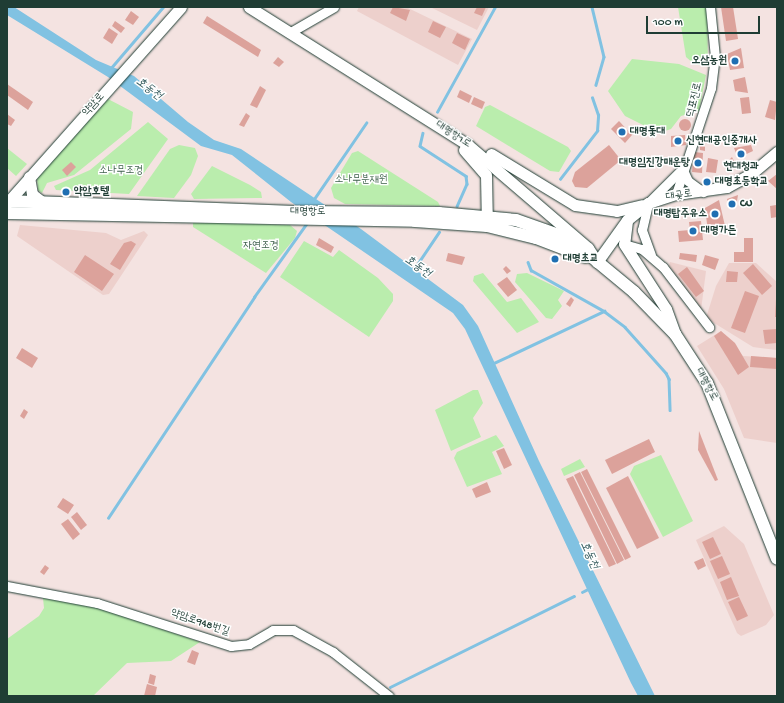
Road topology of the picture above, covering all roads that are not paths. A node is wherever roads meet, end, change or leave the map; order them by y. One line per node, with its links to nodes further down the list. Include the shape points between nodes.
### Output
1 (181, 7): 9 (street, 약암로)
2 (249, 7): 5 (street, 대명항1로)
3 (334, 7): 5 (street)
4 (710, 7): 8 (street, 덕포진로, via 715,57 711,88 702,125)
5 (289, 33): 6 (street, 대명항1로); 16 (street, 대명항1로, via 320,58 476,160 486,175)
6 (468, 145): 12 (street, via 490,153 575,205 617,211); 19 (street, 대명항1로, via 588,248)
7 (775, 158): 10 (street, 대곶로, via 727,187)
8 (682, 168): 10 (street, via 688,181); 11 (street, 덕포진로); 12 (street)
9 (29, 177): 13 (street, 약암로); 14 (street, via 32,194)
10 (704, 192): 11 (street, 대곶로)
11 (676, 194): 12 (street, 대곶로)
12 (648, 203): 15 (street, 대곶로); 18 (street, via 642,230)
13 (7, 205): 14 (main road, 대명항로); 16 (main road, 대명항로, via 307,221)
14 (46, 205): 16 (main road, 대명항로, via 295,212 350,211)
15 (627, 220): 17 (street); 19 (street, 대곶로)
16 (487, 221): 19 (main road, 대명항로)
17 (624, 244): 18 (street); 21 (street, via 666,309)
18 (651, 255): 20 (street)
19 (597, 262): 21 (main road, 대명항로)
20 (709, 327)
21 (675, 334): 22 (main road, 대명항로, via 707,383)
22 (773, 543): 23 (main road, 대명항로)
23 (777, 559)
24 (7, 586): 25 (street, 약암로948번길, via 97,603 231,646 249,644 273,630 293,630 333,652)
25 (389, 696)

